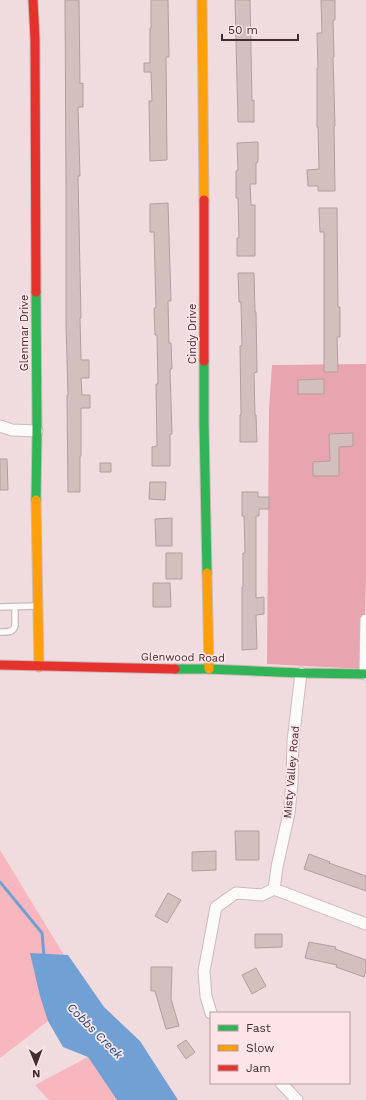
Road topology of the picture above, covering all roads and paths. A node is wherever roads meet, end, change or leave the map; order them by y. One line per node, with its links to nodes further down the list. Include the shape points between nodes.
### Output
1 (33, 0): 4 (street, Glenmar Drive)
2 (202, 0): 12 (street, Cindy Drive, via 204,424)
3 (0, 426): 4 (street, via 12,430)
4 (37, 431): 5 (street, Glenmar Drive)
5 (38, 606): 7 (lane); 11 (street, Glenmar Drive)
6 (0, 607): 7 (lane)
7 (15, 607): 9 (lane, via 14,629)
8 (366, 620): 14 (street)
9 (0, 632)
10 (0, 665): 11 (street, Glenwood Road)
11 (39, 667): 12 (street, Glenwood Road)
12 (209, 669): 13 (street, Glenwood Road)
13 (301, 673): 14 (street, Glenwood Road); 15 (street, Misty Valley Road, via 292,741 289,813)
14 (365, 674)
15 (274, 889): 16 (street); 17 (street, via 262,895 236,893 216,908 204,971 206,996)
16 (366, 924)
17 (211, 1012)
18 (282, 1084): 19 (street)
19 (297, 1100)

